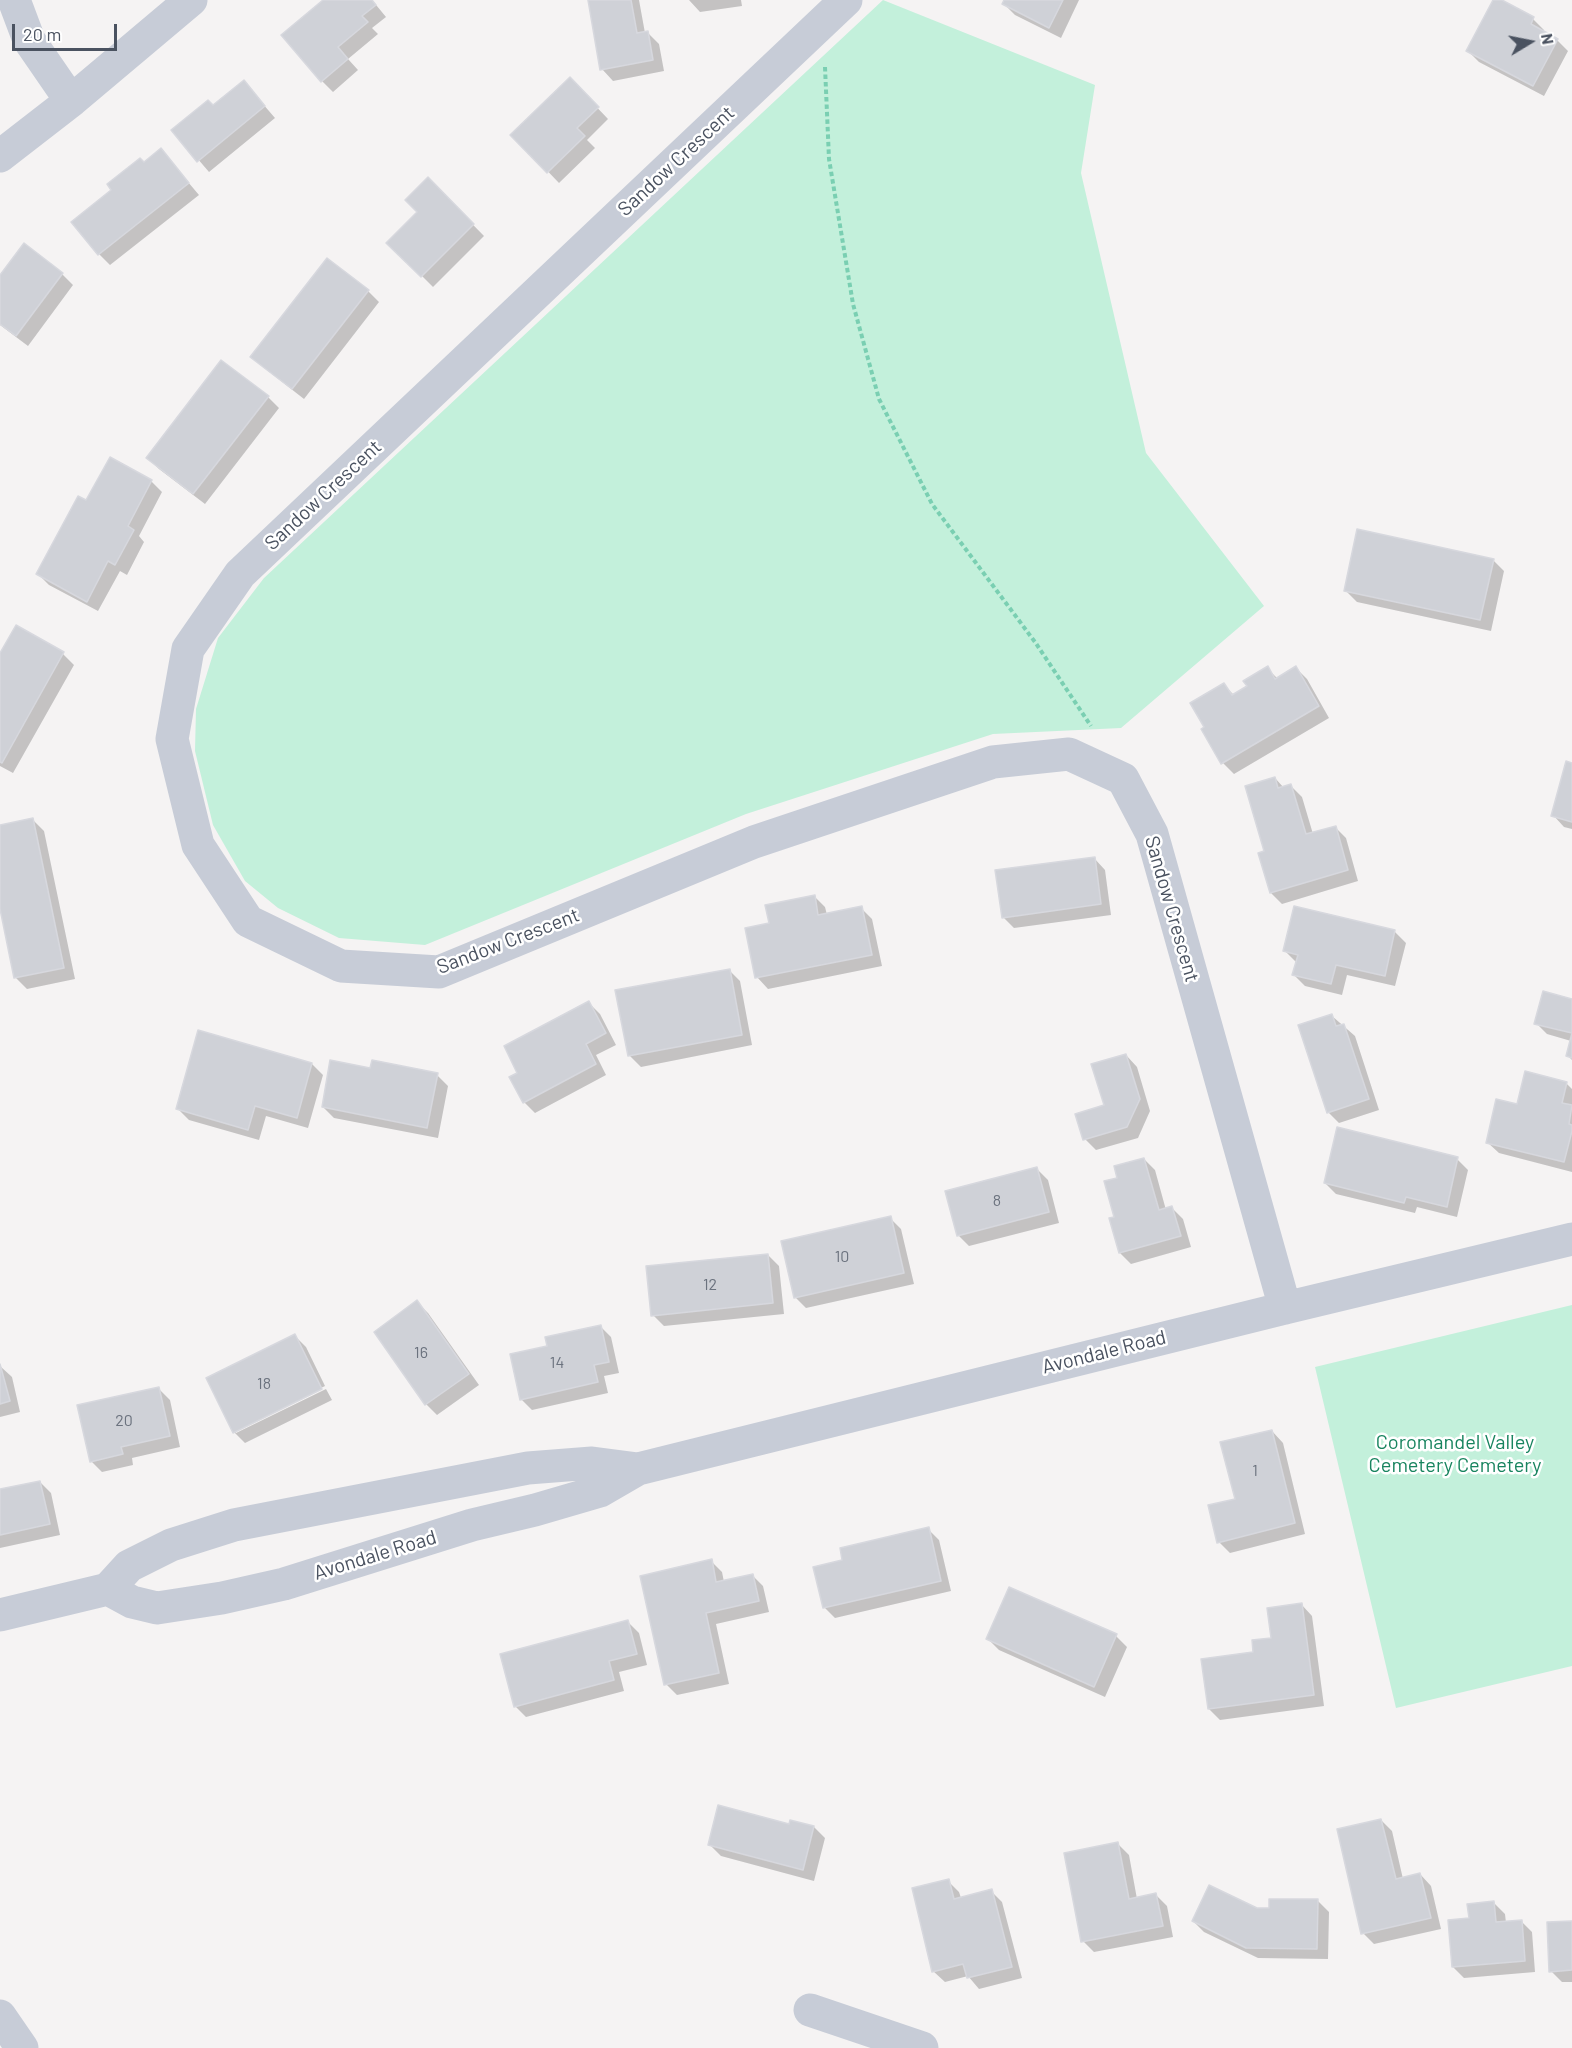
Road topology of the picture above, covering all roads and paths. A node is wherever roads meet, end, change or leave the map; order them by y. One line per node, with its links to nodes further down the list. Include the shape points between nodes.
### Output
1 (14, 0): 4 (street, via 29,40)
2 (191, 0): 4 (street)
3 (835, 11): 6 (path, via 829,159 853,304 879,399 932,504 1035,642); 8 (street, Sandow Crescent, via 240,574 188,649 172,739 198,845 248,921 340,966 439,972 754,842 993,762 1070,754 1123,779 1152,834)
4 (70, 101): 5 (street)
5 (0, 156)
6 (1094, 730)
7 (1572, 1239): 8 (street, Avondale Road)
8 (1285, 1308): 9 (street, Avondale Road)
9 (638, 1469): 10 (street, Avondale Road, via 592,1463 528,1468 234,1525 171,1545 129,1566); 10 (street, Avondale Road, via 600,1491 472,1525 284,1584 157,1608 132,1602)
10 (108, 1589): 11 (street)
11 (0, 1615)
12 (810, 2010): 15 (street)
13 (0, 2016): 14 (street)
14 (22, 2048)
15 (921, 2048)

